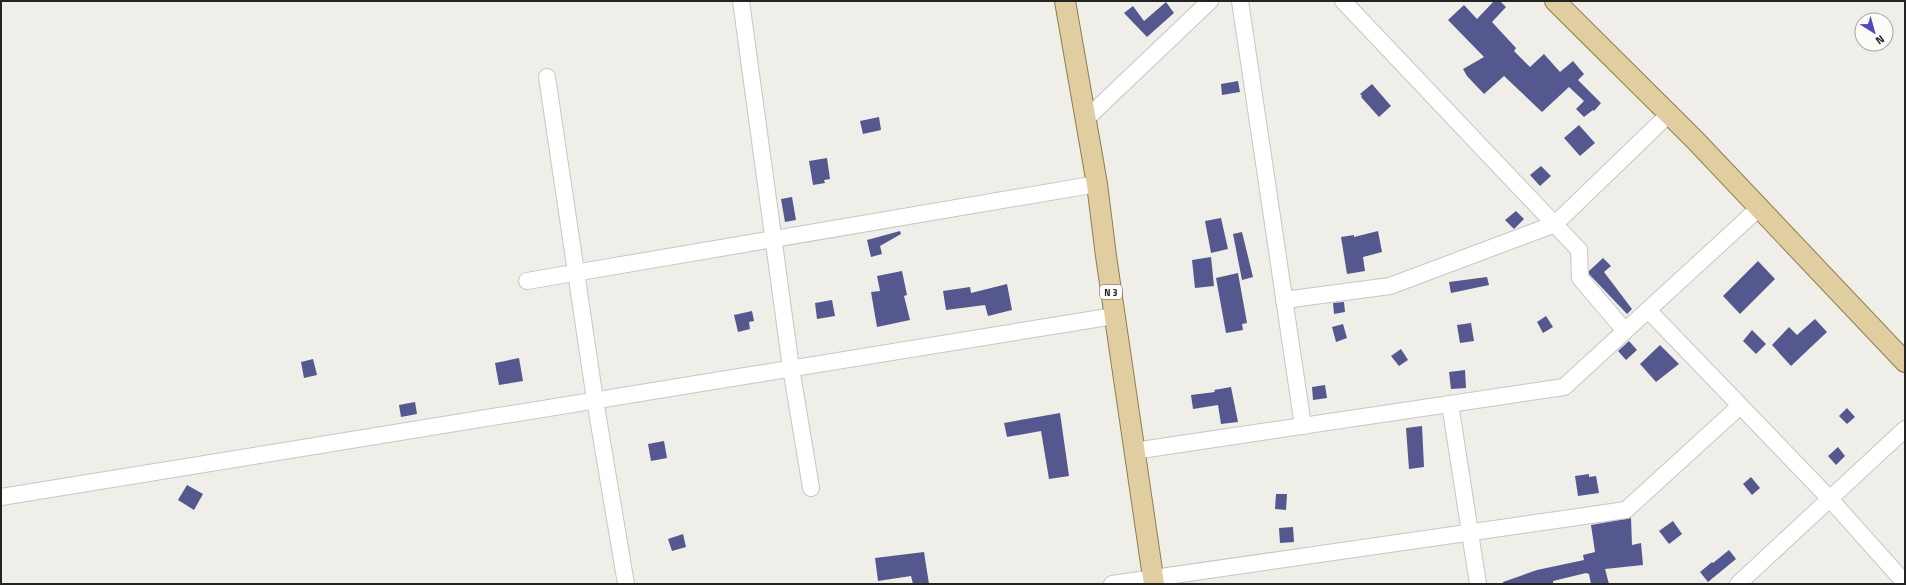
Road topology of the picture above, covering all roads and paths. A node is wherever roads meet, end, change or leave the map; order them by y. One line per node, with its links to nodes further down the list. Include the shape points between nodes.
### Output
1 (741, 1): 13 (street)
2 (1065, 1): 9 (main road, N 3)
3 (1210, 1): 9 (street)
4 (1240, 1): 16 (street)
5 (1342, 1): 12 (street)
6 (1556, 1): 8 (main road)
7 (547, 77): 14 (street)
8 (1669, 114): 11 (main road); 12 (street)
9 (1086, 119): 10 (main road, N 3)
10 (1097, 184): 13 (street); 18 (main road, N 3)
11 (1759, 208): 17 (street); 20 (main road)
12 (1555, 224): 16 (street, via 1390,286); 19 (street, via 1579,250 1580,278)
13 (774, 239): 14 (street); 21 (street)
14 (576, 273): 15 (street); 22 (street)
15 (527, 281)
16 (1284, 300): 25 (street)
17 (1648, 310): 19 (street); 24 (street)
18 (1114, 316): 21 (street); 27 (main road, N 3)
19 (1625, 331): 23 (street, via 1564,387)
20 (1905, 362)
21 (791, 368): 22 (street); 28 (street)
22 (596, 400): 29 (street); 34 (street)
23 (1450, 404): 25 (street); 31 (street)
24 (1740, 406): 30 (street); 31 (street, via 1626,510)
25 (1303, 426): 27 (street)
26 (1905, 430): 30 (street)
27 (1134, 451): 32 (main road, N 3)
28 (811, 488)
29 (1, 497)
30 (1830, 500): 33 (street); 37 (street)
31 (1469, 532): 32 (street); 36 (street)
32 (1153, 581): 35 (street)
33 (1905, 583)
34 (626, 584)
35 (1112, 584)
36 (1478, 584)
37 (1738, 584)

